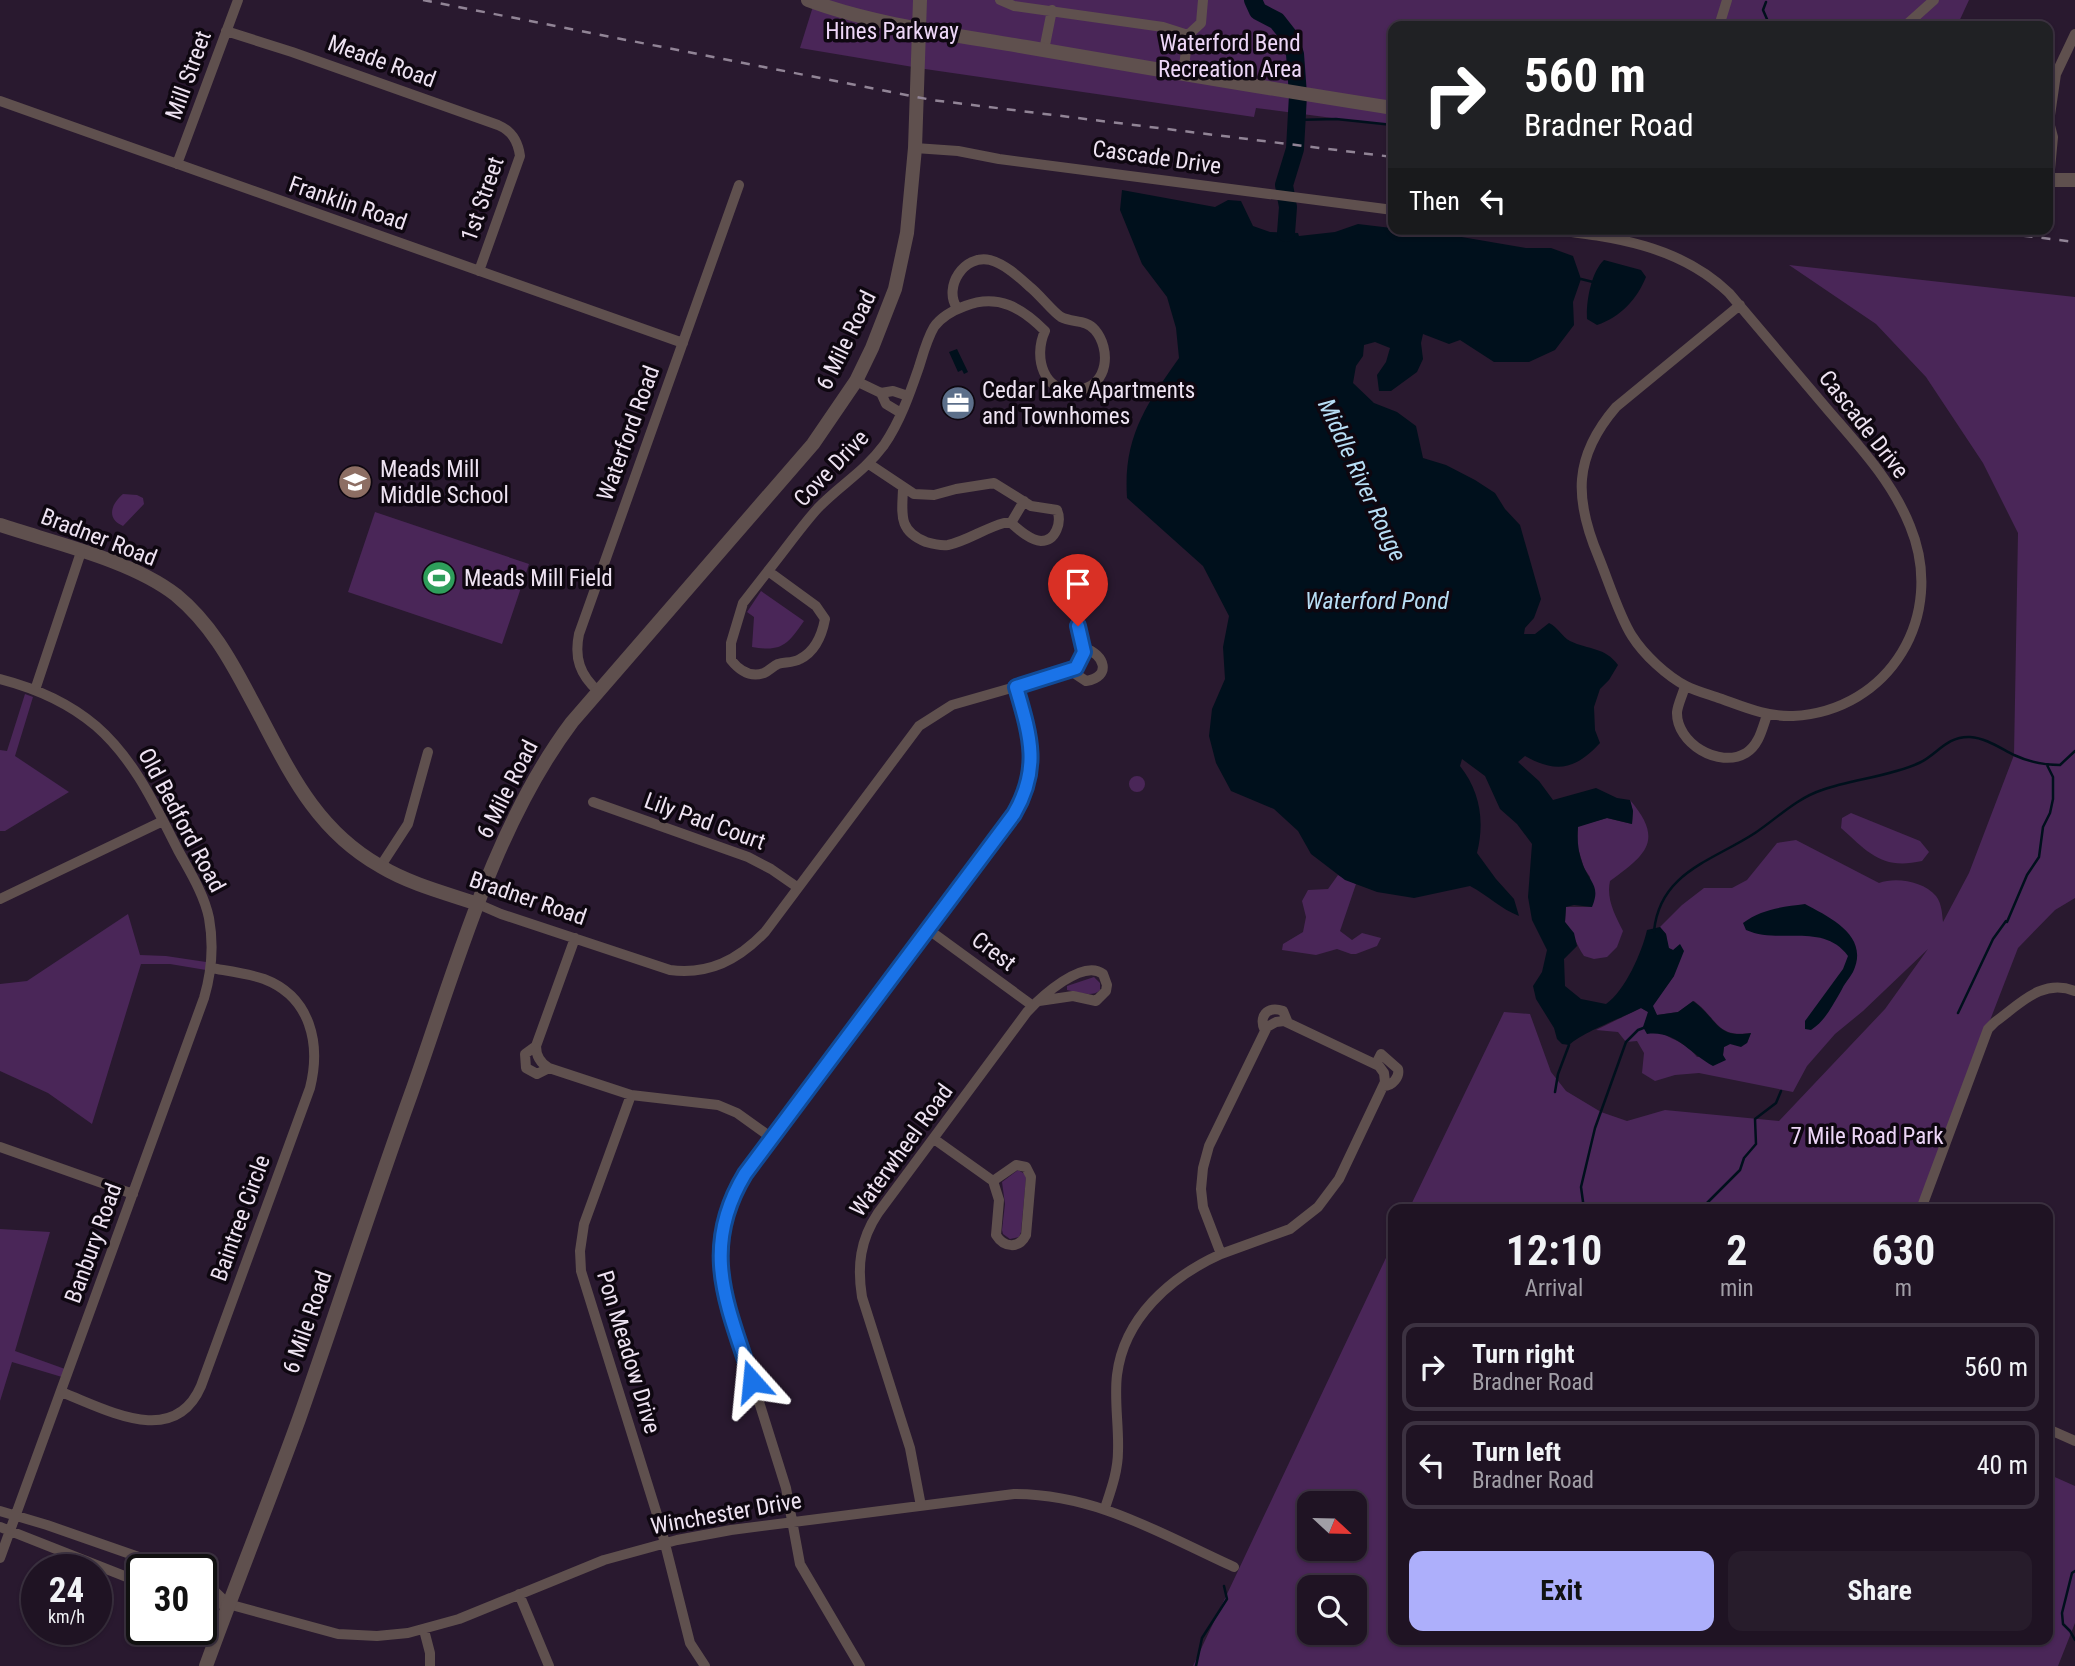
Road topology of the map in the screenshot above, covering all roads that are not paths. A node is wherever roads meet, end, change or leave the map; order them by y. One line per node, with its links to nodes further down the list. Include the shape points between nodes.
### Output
1 (238, 0): 12 (street, Mill Street)
2 (808, 0): 11 (street)
3 (920, 0): 11 (street, 6 Mile Road)
4 (1000, 0): 8 (street, via 1013,6)
5 (1203, 0): 14 (street, via 1201,23)
6 (1727, 0): 9 (street)
7 (1934, 0): 10 (street)
8 (1052, 9): 14 (street); 15 (street)
9 (1721, 21)
10 (1911, 21)
11 (920, 27): 15 (street); 21 (street, 6 Mile Road)
12 (226, 31): 20 (street, Meade Road, via 498,125); 22 (street, Mill Street)
13 (2075, 34): 17 (street, via 2056,74)
14 (1188, 35): 16 (street)
15 (1044, 50): 16 (street)
16 (1183, 74): 19 (street)
17 (2053, 92)
18 (0, 101): 22 (street, Franklin Road)
19 (1388, 107)
20 (517, 142): 28 (street, 1st Street, via 518,166)
21 (915, 148): 26 (street, Cascade Drive); 34 (street, 6 Mile Road, via 901,269)
22 (177, 164): 28 (street, Franklin Road)
23 (2053, 180): 24 (street)
24 (2075, 180)
25 (739, 185): 33 (street, Waterford Road)
26 (1388, 209)
27 (1594, 235): 29 (street, Cascade Drive, via 1673,255 1717,281)
28 (479, 271): 33 (street, Franklin Road)
29 (1740, 305): 49 (street, Cascade Drive, via 1616,407 1593,438 1582,470 1580,488 1592,542 1632,636); 53 (street, Cascade Drive, via 1880,470 1910,525 1922,560 1923,594 1916,627 1897,661 1872,688 1842,706 1792,716)
30 (957, 309): 31 (street, via 952,287 961,269 990,260 1011,271); 32 (street, via 977,301 1013,305); 36 (street, Cove Drive, via 934,328)
31 (1061, 317): 32 (street); 32 (street, via 1094,328 1106,359 1100,377 1079,390 1050,381 1041,369 1039,355)
32 (1045, 331)
33 (683, 343): 52 (street, Waterford Road, via 577,643 581,671)
34 (856, 381): 35 (street); 52 (street, 6 Mile Road, via 813,444)
35 (881, 393): 36 (street); 37 (street, via 886,404)
36 (908, 396): 37 (street, Cove Drive)
37 (901, 413): 38 (street, Cove Drive)
38 (869, 464): 39 (street); 44 (street, Cove Drive, via 819,508)
39 (903, 489): 40 (street, via 934,495 994,483); 41 (street, via 902,519 909,532 932,544 947,545)
40 (1024, 501): 41 (street); 41 (street, via 1057,510 1060,518 1054,534 1038,541)
41 (1011, 523)
42 (0, 524): 43 (street, Bradner Road)
43 (81, 552): 51 (street); 57 (street, Bradner Road, via 148,577 199,617 225,650 309,803 341,839)
44 (768, 571): 44 (street, Cove Drive, via 743,603 731,643 731,660 750,674 798,660 822,636 825,619 816,606)
45 (1071, 602): 46 (street, Bradner Road)
46 (1084, 648): 47 (street, via 1080,664); 47 (street, Bradner Road, via 1102,659 1099,676 1086,681)
47 (1071, 671): 50 (street, Bradner Road)
48 (0, 679): 51 (street, Old Bedford Road)
49 (1685, 686): 53 (street, Cascade Drive); 53 (street, via 1677,710 1679,726 1690,743 1704,752 1733,758 1746,752 1759,739)
50 (1016, 687): 58 (street, Bradner Road, via 952,705 919,726); 61 (street, via 1031,749 1025,791 1014,814)
51 (35, 690): 56 (street, Old Bedford Road, via 74,710 112,741 136,771)
52 (598, 691): 60 (street, 6 Mile Road, via 557,742 524,798)
53 (1767, 715)
54 (428, 752): 57 (street, via 408,824)
55 (593, 802): 58 (street, Lily Pad Court, via 748,857)
56 (163, 821): 59 (street); 63 (street, Old Bedford Road, via 205,904 212,939)
57 (380, 867): 60 (street, Bradner Road)
58 (797, 887): 62 (street, Bradner Road, via 753,944 708,969 670,970)
59 (0, 899)
60 (478, 904): 62 (street, Bradner Road); 93 (street, 6 Mile Road, via 299,1419)
61 (929, 930): 65 (street, Crest); 69 (street)
62 (575, 939): 66 (street)
63 (211, 968): 73 (street, Banbury Road); 76 (street, Baintree Circle, via 264,979 296,1002 314,1039 310,1088 201,1386 186,1409 173,1417 146,1421)
64 (2075, 991): 74 (street, via 2057,985 2042,989 1988,1029)
65 (1036, 1004): 65 (street, Waterwheel Road, via 1073,996 1096,1001 1106,991 1106,980 1099,970 1086,970 1056,985); 70 (street, Waterwheel Road)
66 (536, 1046): 67 (street, via 540,1060); 67 (street, via 525,1054 526,1068 537,1073)
67 (549, 1068): 68 (street)
68 (631, 1095): 69 (street, via 718,1105); 85 (street, Pon Meadow Drive, via 584,1224 580,1261)
69 (772, 1138): 83 (street, via 732,1199 719,1264 726,1302 786,1488)
70 (934, 1139): 72 (street); 79 (street, Waterwheel Road, via 873,1222 859,1266 862,1297 910,1448)
71 (0, 1147): 73 (street)
72 (993, 1181): 72 (street, via 999,1200 996,1235 1002,1242 1019,1245 1027,1231 1031,1172 1016,1165)
73 (133, 1194): 76 (street, Banbury Road)
74 (1923, 1204)
75 (1221, 1254): 75 (street, via 1203,1207 1202,1168 1267,1027 1288,1023 1376,1064 1384,1073 1384,1086 1339,1179 1318,1207 1290,1228); 80 (street, via 1170,1284 1141,1314 1128,1337 1117,1374 1118,1457)
76 (61, 1392): 82 (street, Banbury Road)
77 (2053, 1431): 78 (street)
78 (2075, 1441)
79 (921, 1506): 80 (street, Winchester Drive, via 1031,1494 1066,1497); 83 (street, Winchester Drive)
80 (1105, 1508): 88 (street, Winchester Drive)
81 (0, 1511): 82 (street)
82 (16, 1516): 84 (street, Banbury Road); 86 (street)
83 (791, 1523): 85 (street, Winchester Drive); 99 (street, via 804,1573)
84 (5, 1529): 87 (street, Banbury Road); 89 (street)
85 (665, 1543): 91 (street, Winchester Drive, via 604,1560); 98 (street, Pon Meadow Drive, via 690,1643)
86 (129, 1554)
87 (0, 1558)
88 (1234, 1567)
89 (126, 1577)
90 (217, 1593): 93 (street, Winchester Drive)
91 (519, 1594): 94 (street, Winchester Drive); 97 (street)
92 (217, 1604): 93 (street, Winchester Drive)
93 (228, 1604): 94 (street, Winchester Drive, via 338,1634 377,1636); 95 (street, 6 Mile Road)
94 (424, 1630): 96 (street)
95 (206, 1666)
96 (430, 1666)
97 (549, 1666)
98 (705, 1666)
99 (860, 1666)

